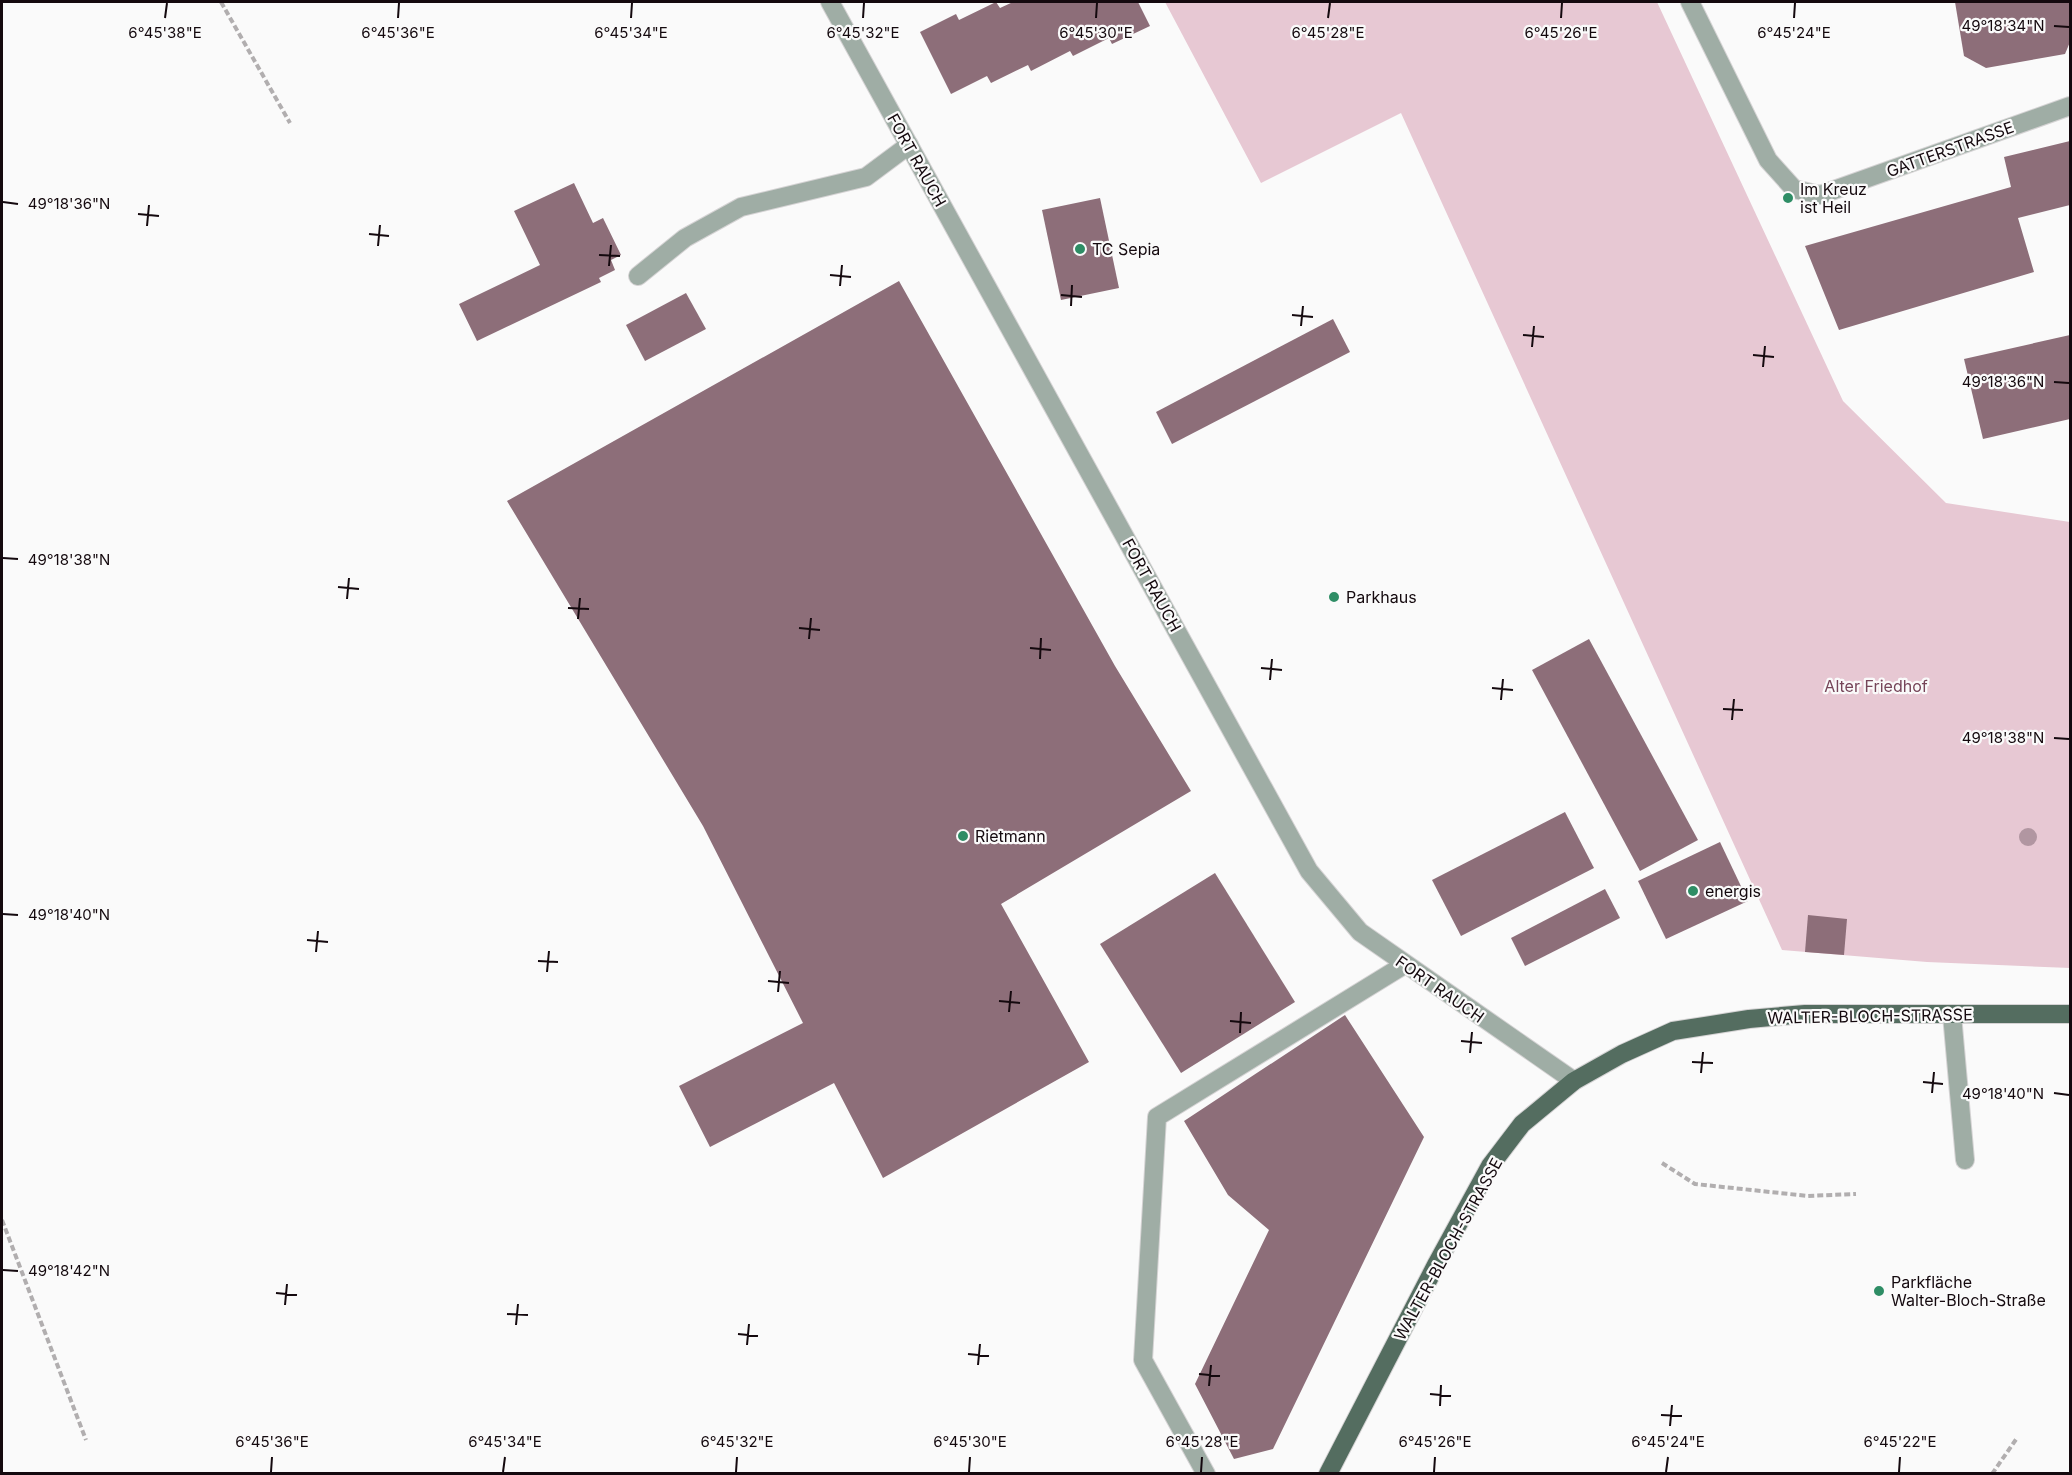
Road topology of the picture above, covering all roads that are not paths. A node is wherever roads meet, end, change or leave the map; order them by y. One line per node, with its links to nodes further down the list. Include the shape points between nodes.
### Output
1 (830, 2): 4 (street, FORT RAUCH)
2 (1690, 2): 3 (street, GATTERSTRASSE, via 1768,160 1794,189 1820,195)
3 (2070, 106)
4 (909, 145): 5 (street, via 866,177 741,207 685,238); 6 (street, FORT RAUCH, via 1309,870 1360,932)
5 (638, 276)
6 (1404, 965): 9 (street, FORT RAUCH); 11 (street, via 1157,1117 1143,1360)
7 (1952, 1014): 8 (main road, WALTER-BLOCH-STRASSE); 9 (main road, WALTER-BLOCH-STRASSE, via 1805,1014 1673,1031); 10 (street)
8 (2070, 1014)
9 (1574, 1081): 12 (main road, WALTER-BLOCH-STRASSE, via 1522,1124 1490,1166)
10 (1965, 1160)
11 (1206, 1473)
12 (1328, 1473)

